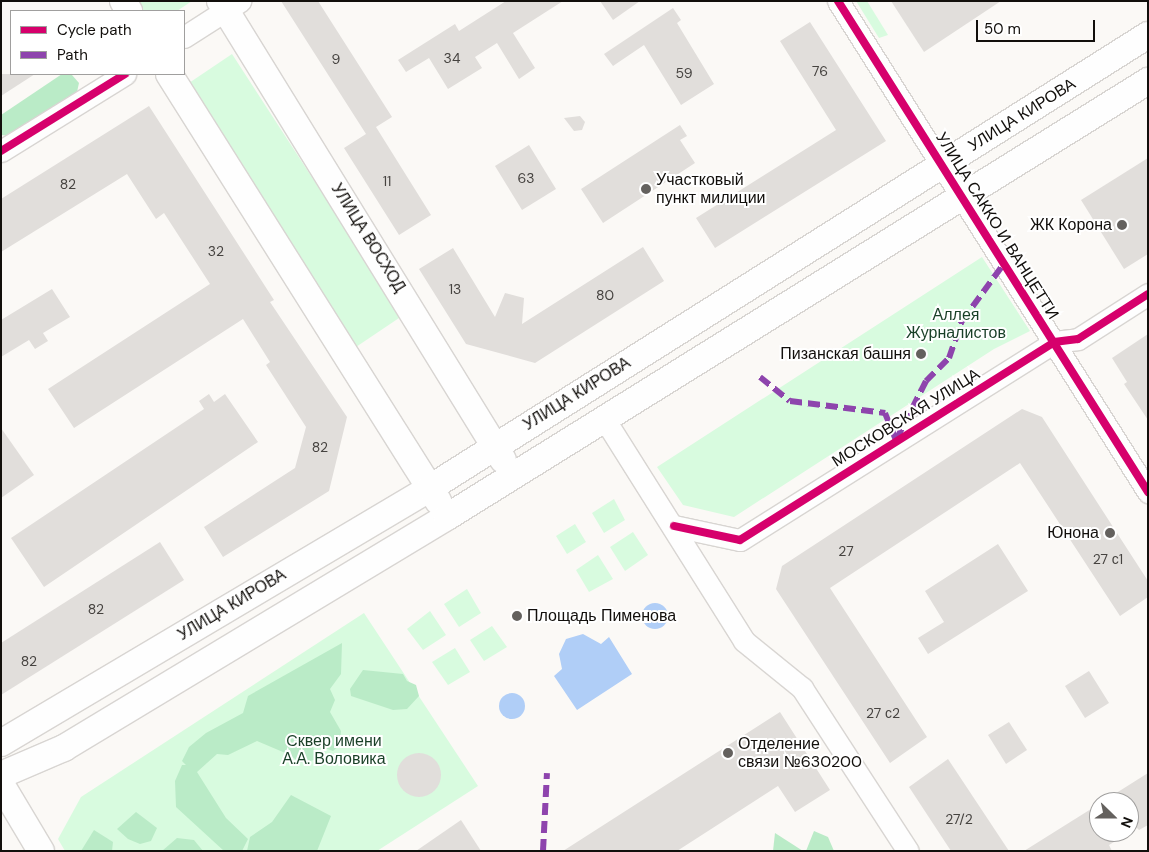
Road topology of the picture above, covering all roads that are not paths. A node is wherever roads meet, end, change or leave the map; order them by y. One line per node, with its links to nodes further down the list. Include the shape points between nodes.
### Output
1 (838, 1): 9 (street, УЛИЦА САККО И ВАНЦЕТТИ)
2 (229, 4): 4 (street); 14 (main road, УЛИЦА ВОСХОД)
3 (1148, 35): 9 (main road, УЛИЦА КИРОВА)
4 (185, 36)
5 (123, 75): 8 (street)
6 (170, 75): 16 (main road)
7 (1148, 81): 10 (main road)
8 (1, 151)
9 (941, 165): 10 (street, УЛИЦА САККО И ВАНЦЕТТИ); 14 (main road, УЛИЦА КИРОВА)
10 (963, 197): 12 (street, УЛИЦА САККО И ВАНЦЕТТИ, via 985,238); 13 (main road)
11 (1148, 294): 12 (street, МОСКОВСКАЯ УЛИЦА, via 1078,338)
12 (1054, 342): 17 (street, УЛИЦА САККО И ВАНЦЕТТИ); 19 (street, МОСКОВСКАЯ УЛИЦА, via 740,540)
13 (605, 420): 15 (main road); 19 (street)
14 (494, 446): 15 (main road, УЛИЦА ВОСХОД); 16 (main road, УЛИЦА КИРОВА)
15 (514, 477): 18 (main road)
16 (430, 488): 18 (main road); 20 (main road, УЛИЦА КИРОВА)
17 (1148, 492)
18 (447, 517): 21 (main road, via 64,748)
19 (674, 526): 24 (street, via 744,641 802,688)
20 (1, 743)
21 (1, 774)
22 (1, 784): 23 (main road)
23 (41, 851)
24 (908, 851)

